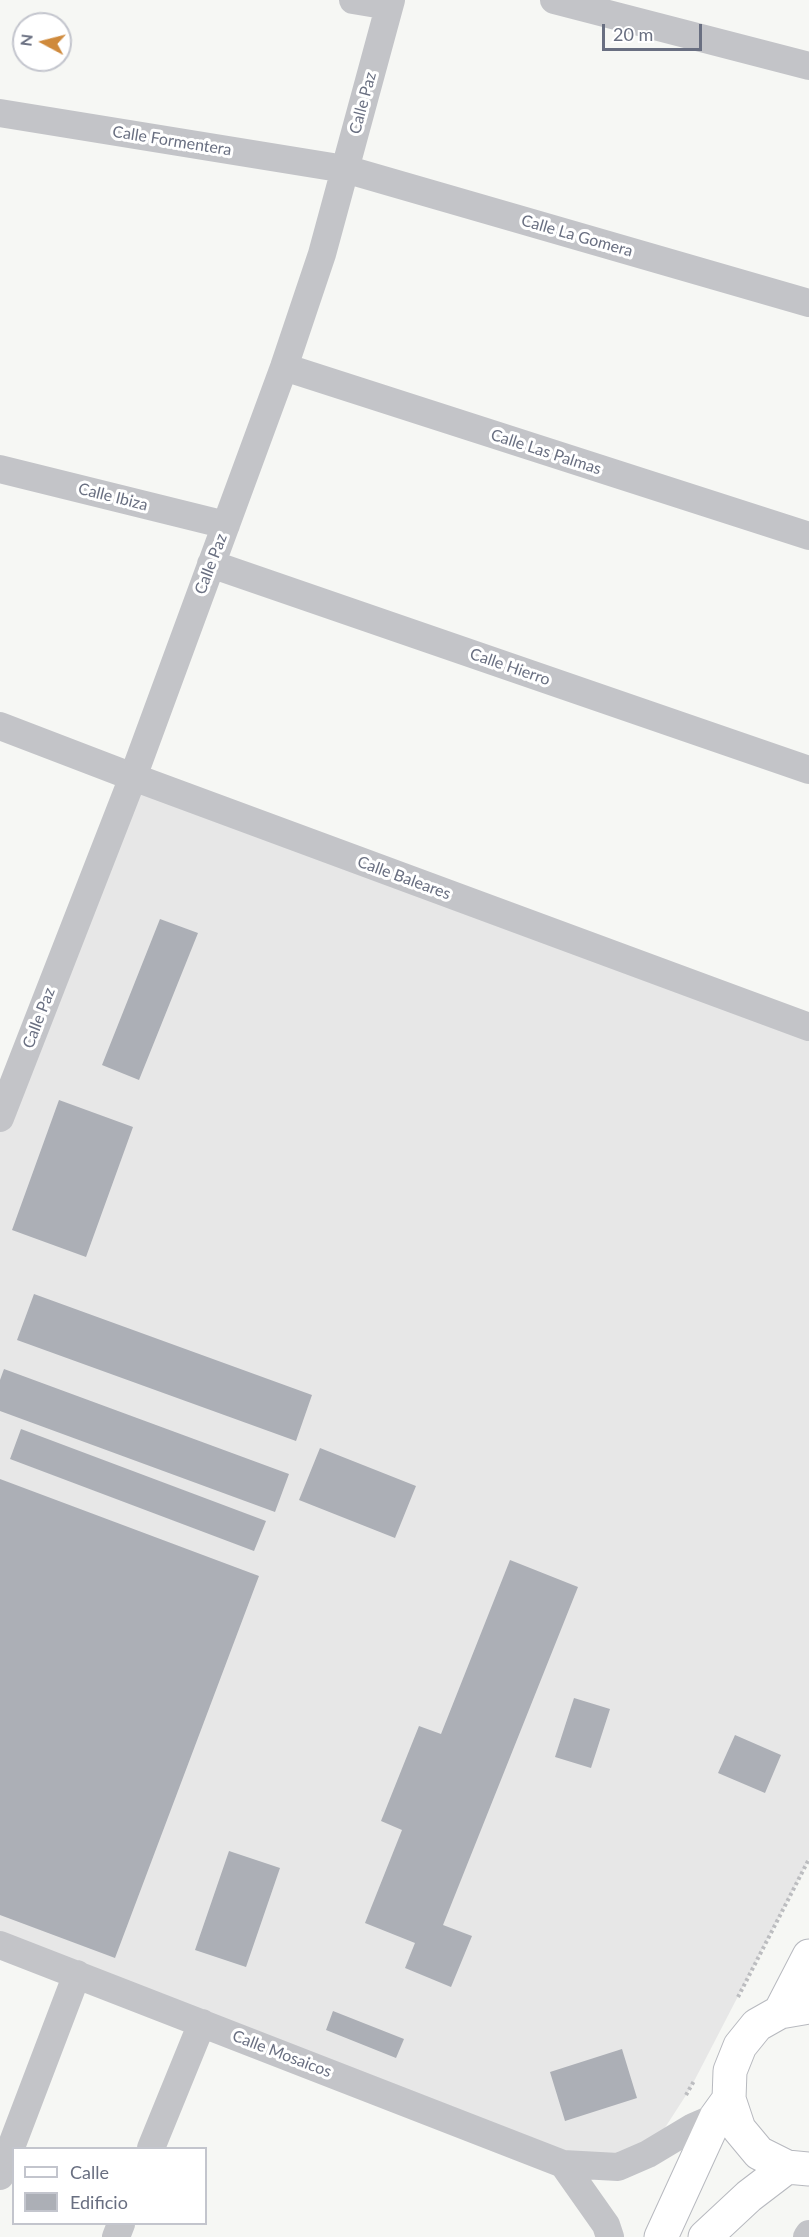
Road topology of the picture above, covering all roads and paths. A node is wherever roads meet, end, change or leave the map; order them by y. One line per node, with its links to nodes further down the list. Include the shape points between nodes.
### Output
1 (353, 0): 3 (street)
2 (554, 0): 4 (street)
3 (390, 3): 6 (street, Calle Paz)
4 (809, 66)
5 (0, 113): 6 (street, Calle Formentera)
6 (345, 169): 7 (street, Calle La Gomera); 8 (street, Calle Paz, via 322,254)
7 (809, 303)
8 (284, 367): 10 (street, Calle Paz); 11 (street, Calle Las Palmas)
9 (0, 469): 10 (street, Calle Ibiza)
10 (226, 525): 12 (street, Calle Paz)
11 (809, 536)
12 (211, 564): 14 (street, Calle Hierro); 15 (street, Calle Paz)
13 (0, 726): 15 (street, Calle Baleares)
14 (809, 771)
15 (133, 777): 16 (street, Calle Baleares); 17 (street, Calle Paz)
16 (809, 1027)
17 (9, 1070): 18 (street, Calle Paz)
18 (0, 1118)
19 (0, 1945): 21 (street, Calle Mosaicos)
20 (809, 1956): 22 (main road)
21 (77, 1974): 23 (street, Calle Mosaicos); 28 (street)
22 (795, 2009): 24 (main road, via 757,2025 740,2046)
23 (202, 2023): 25 (street); 26 (street, Calle Mosaicos)
24 (723, 2108): 26 (street, Calle Mosaicos, via 648,2154 618,2167); 27 (main road, via 759,2153); 30 (main road)
25 (152, 2147)
26 (563, 2164): 29 (street, via 606,2225)
27 (798, 2168): 31 (main road, via 749,2196)
28 (0, 2176)
29 (610, 2237)
30 (661, 2237)
31 (705, 2237)

